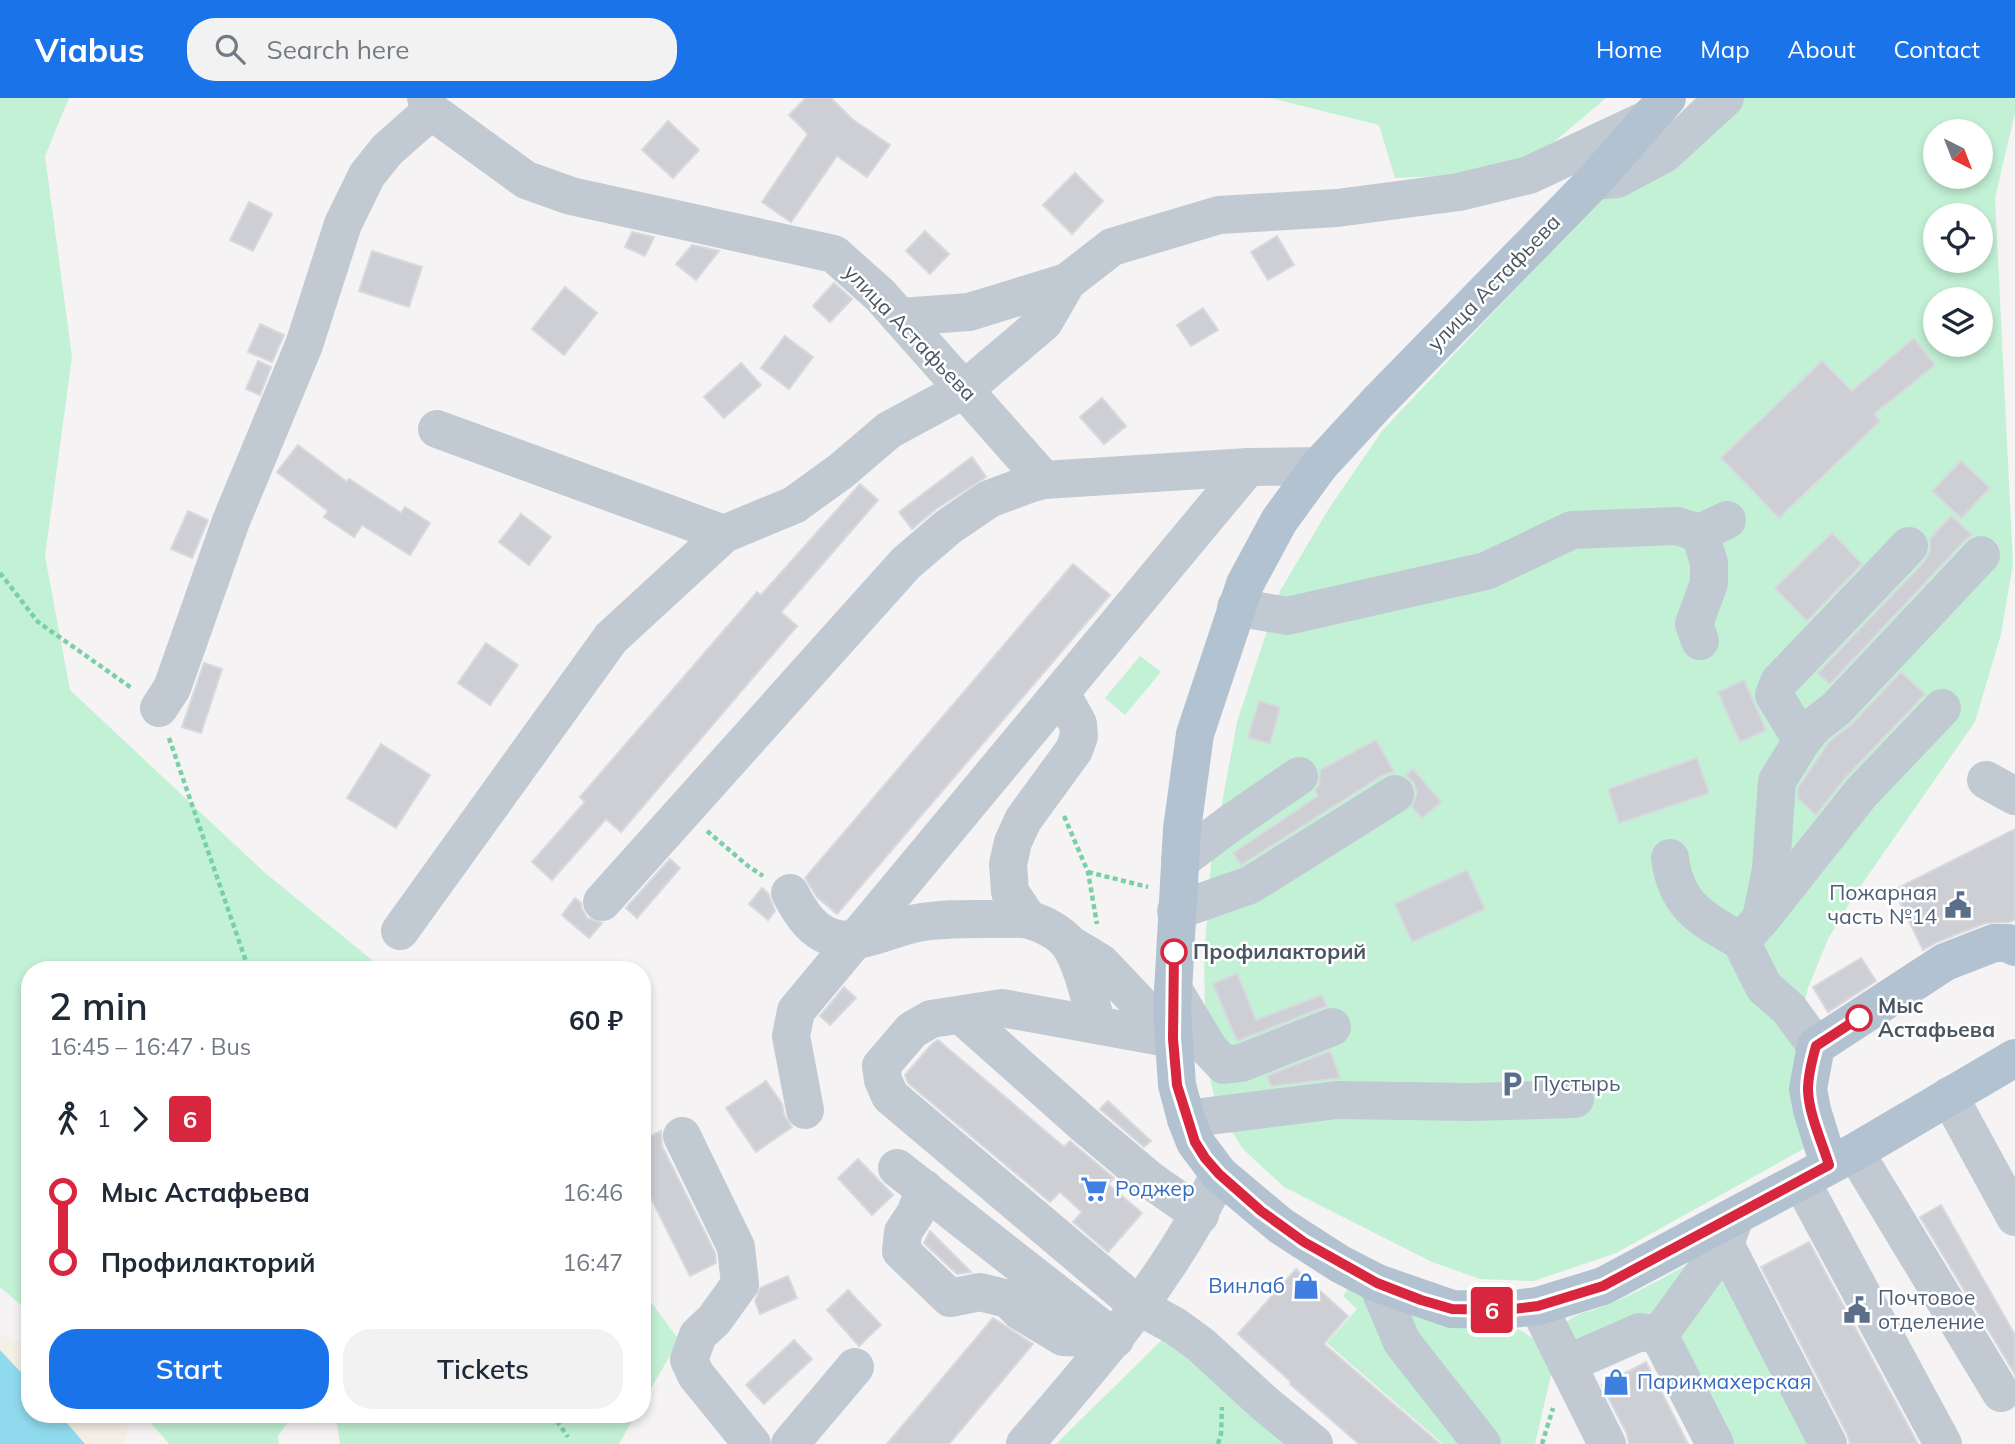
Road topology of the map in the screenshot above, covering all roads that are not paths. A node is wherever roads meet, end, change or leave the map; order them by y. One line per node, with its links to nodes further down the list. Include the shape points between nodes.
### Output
1 (1725, 98): 4 (street, via 1664,154 1617,179)
2 (429, 105): 6 (street, улица Астафьева, via 526,180 570,196 834,254); 18 (street, via 367,175 343,224 303,345 231,522 172,688)
3 (1660, 107): 4 (main road, улица Астафьева); 5 (street, via 1529,176 1459,192 1337,208 1220,215 1112,247)
4 (1594, 181): 9 (main road, улица Астафьева)
5 (1067, 282): 6 (street, via 969,312); 7 (street, via 1044,322)
6 (900, 317): 7 (street, улица Астафьева)
7 (965, 389): 11 (street, улица Астафьева); 12 (street, via 889,429 794,505)
8 (437, 429): 12 (street)
9 (1319, 466): 10 (street); 15 (main road, улица Астафьева, via 1279,521)
10 (1248, 467): 11 (street); 17 (street)
11 (1044, 480): 26 (street, via 989,499 906,563)
12 (724, 534): 30 (street, via 611,638)
13 (1909, 546): 20 (street, via 1779,682 1774,695)
14 (1981, 555): 20 (street)
15 (1236, 607): 16 (street, via 1287,616 1474,574 1572,530 1713,527 1709,583 1694,624); 24 (main road, улица Астафьева, via 1195,734)
16 (1700, 641)
17 (1061, 693): 28 (street, via 1078,724 1079,736 1074,750 1023,820 1009,864 1010,892); 31 (street)
18 (159, 708)
19 (1942, 708): 29 (street, via 1861,793)
20 (1802, 741): 29 (street, via 1777,781 1771,869)
21 (1299, 776): 24 (street)
22 (1395, 794): 27 (street, via 1250,885)
23 (1670, 858): 29 (street, via 1679,893 1692,911)
24 (1180, 861): 27 (main road, улица Астафьева)
25 (790, 893): 31 (street, via 802,915 817,929 838,939)
26 (602, 902)
27 (1176, 911): 34 (main road, улица Астафьева)
28 (1028, 919): 31 (street, via 916,923); 32 (street)
29 (1751, 930): 39 (street, via 1764,987)
30 (400, 931)
31 (856, 940): 43 (street, via 796,1011 791,1035)
32 (1068, 943): 36 (street); 38 (street, via 1101,963)
33 (2015, 947): 39 (main road, via 1994,943 1945,962)
34 (1172, 989): 37 (street, via 1224,1065 1241,1063); 38 (main road, улица Астафьева)
35 (961, 1015): 36 (street, via 1002,1008); 48 (street, via 1150,1180); 53 (street, via 931,1019 912,1030 881,1066 890,1096)
36 (1097, 1025): 38 (street)
37 (1332, 1027)
38 (1173, 1039): 44 (main road, улица Астафьева)
39 (1816, 1046): 46 (main road, via 1808,1089)
40 (2015, 1058): 41 (main road, улица Астафьева)
41 (1949, 1097): 46 (main road, улица Астафьева); 49 (street)
42 (1575, 1099): 44 (street, via 1337,1100)
43 (805, 1110)
44 (1186, 1119): 47 (main road, улица Астафьева, via 1195,1142)
45 (682, 1136): 59 (street, via 736,1247 740,1284 698,1335 689,1360)
46 (1829, 1166): 50 (main road, улица Астафьева); 58 (street); 67 (street)
47 (1219, 1174): 48 (street); 51 (main road, улица Астафьева, via 1281,1226)
48 (1200, 1215): 53 (street)
49 (2015, 1217)
50 (1730, 1231): 52 (main road, улица Астафьева, via 1603,1286); 54 (street); 66 (street)
51 (1377, 1283): 52 (main road, улица Астафьева, via 1452,1309); 63 (street, via 1402,1342)
52 (1538, 1306): 56 (street)
53 (1140, 1307): 55 (street); 62 (street, via 1201,1345)
54 (1659, 1335): 56 (street, via 1640,1332); 65 (street)
55 (1115, 1339): 55 (street, via 911,1179 915,1214 903,1232 901,1251 950,1298 980,1292 1008,1299 1063,1337); 61 (street)
56 (1567, 1364): 64 (street)
57 (855, 1367): 60 (street)
58 (2001, 1393)
59 (752, 1444)
60 (790, 1444)
61 (1026, 1444)
62 (1314, 1444)
63 (1482, 1444)
64 (1607, 1444)
65 (1715, 1444)
66 (1828, 1444)
67 (1943, 1444)

